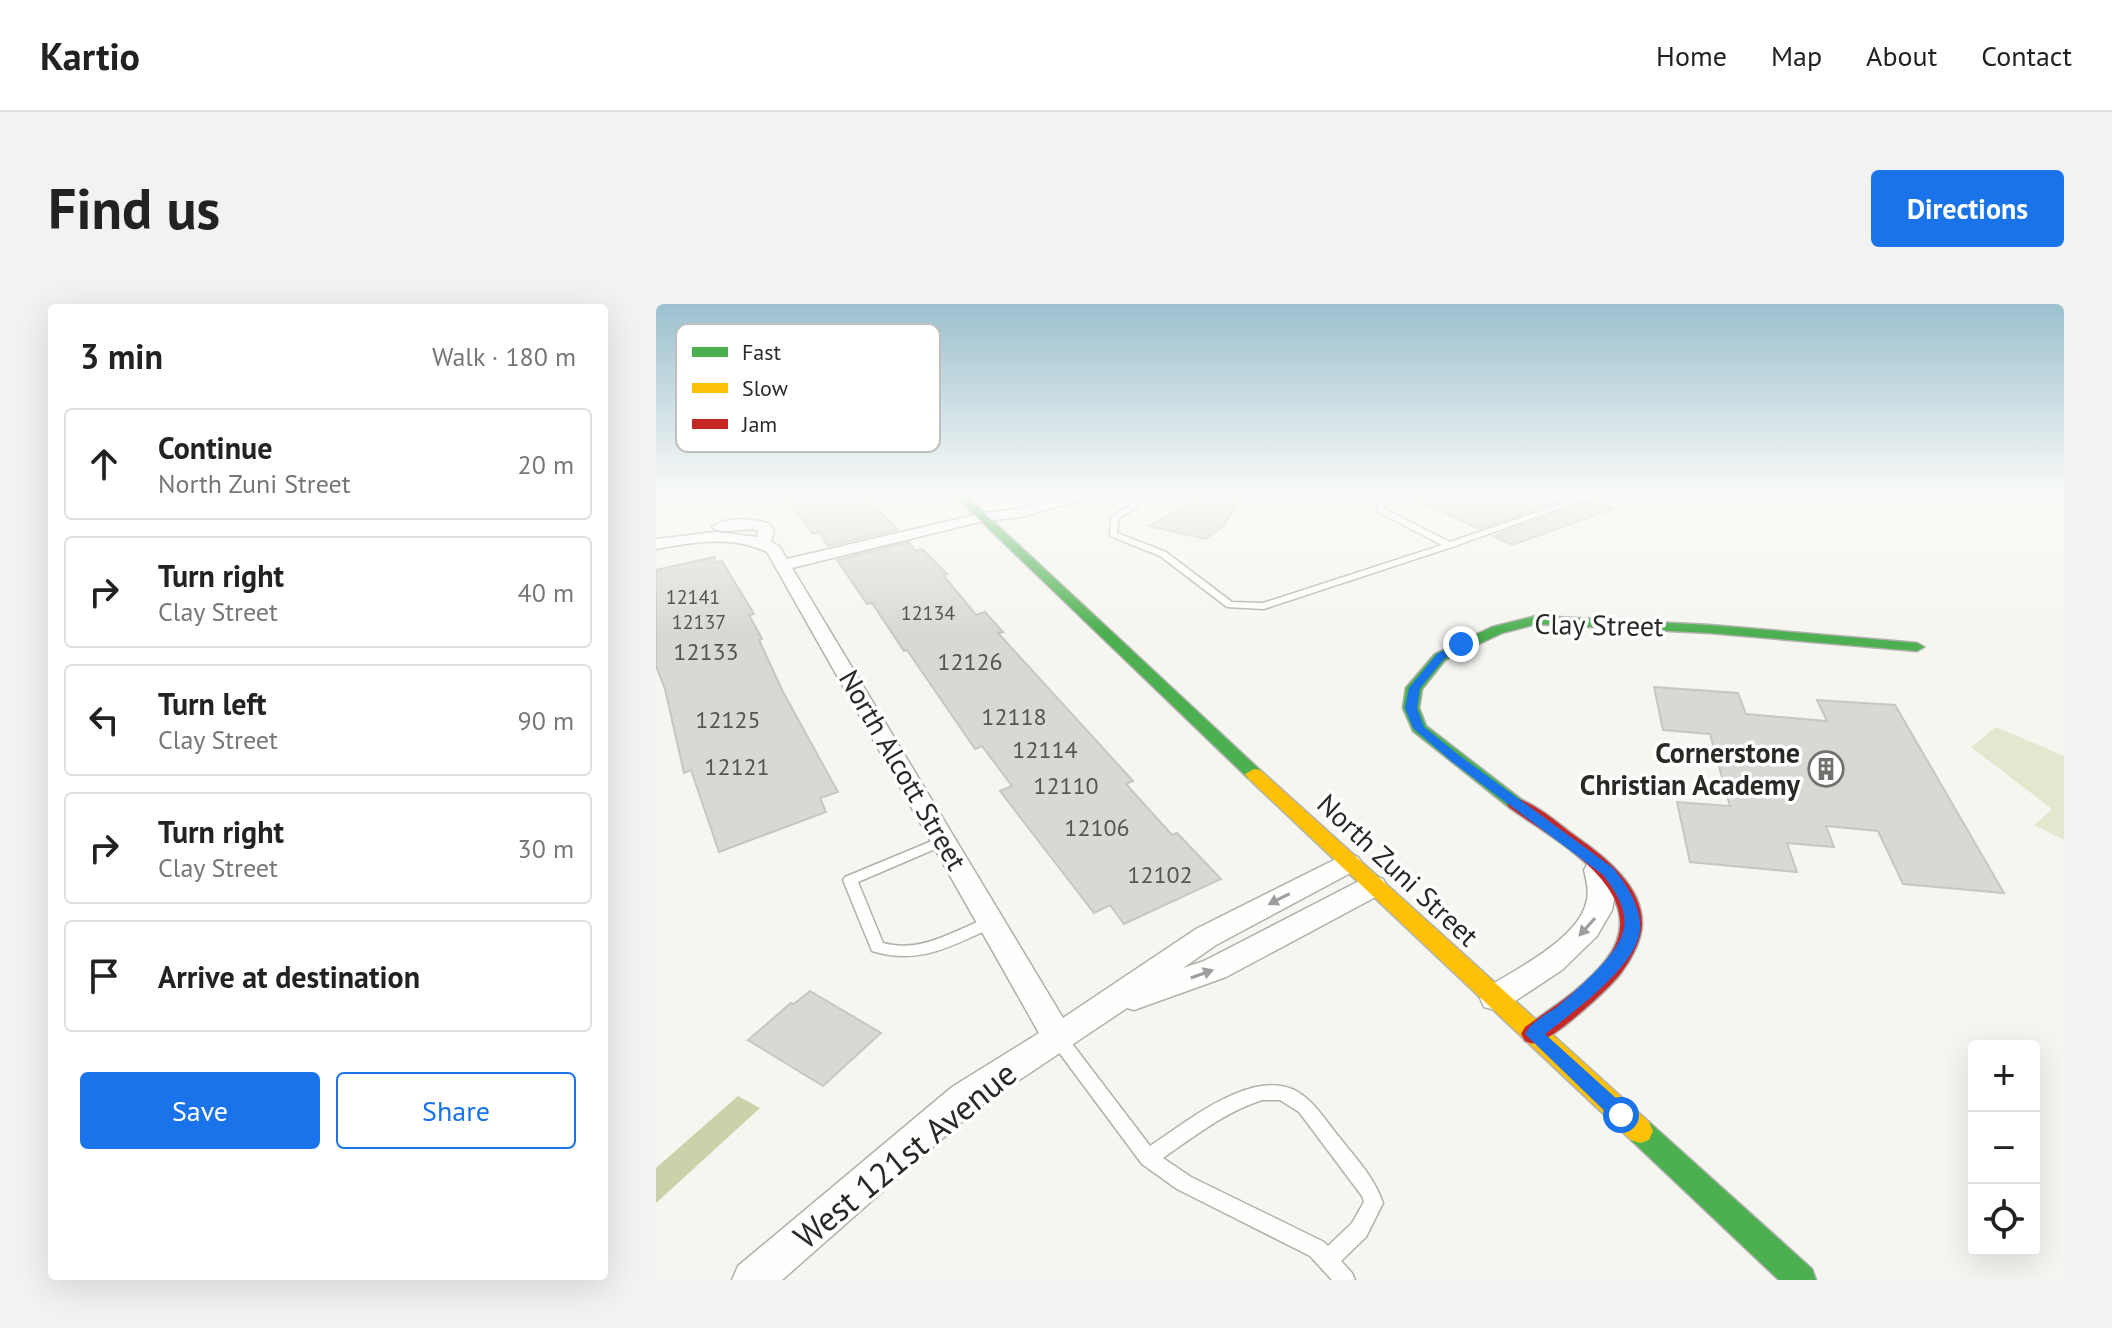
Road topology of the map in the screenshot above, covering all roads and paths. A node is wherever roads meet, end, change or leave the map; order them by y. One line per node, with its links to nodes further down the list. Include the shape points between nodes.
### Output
1 (749, 542): 7 (street)
2 (881, 542): 9 (street)
3 (1009, 542): 13 (street, North Zuni Street)
4 (1132, 542): 8 (lane, via 1163,554 1230,605 1264,606)
5 (1442, 542): 8 (lane)
6 (1459, 542): 8 (lane)
7 (763, 544): 9 (street, North Alcott Street)
8 (1449, 545)
9 (783, 565): 11 (street, North Alcott Street)
10 (1917, 647): 12 (street, Clay Street, via 1536,620 1497,630 1440,657 1414,688 1411,708 1419,728)
11 (944, 840): 15 (street, North Alcott Street); 15 (lane, via 850,880 877,947 892,953 919,952)
12 (1591, 858): 16 (street, one-way to 16, via 1601,877 1600,912 1562,954); 18 (street, Clay Street, via 1619,885 1630,909 1632,935 1605,975)
13 (1349, 863): 14 (street, North Zuni Street); 17 (street, West 121st Avenue, one-way to 17, via 1206,937)
14 (1373, 886): 16 (street, North Zuni Street); 17 (street, West 121st Avenue, one-way to 14, via 1215,969)
15 (991, 922): 19 (street, North Alcott Street)
16 (1495, 998): 18 (street, North Zuni Street)
17 (1102, 1009): 19 (street, West 121st Avenue)
18 (1533, 1034): 24 (street, North Zuni Street)
19 (1057, 1036): 20 (lane); 22 (street, West 121st Avenue, via 964,1098)
20 (1148, 1158): 21 (lane, via 1184,1183); 21 (lane, via 1235,1103 1278,1092 1294,1099 1370,1191 1374,1203 1359,1230)
21 (1328, 1259): 23 (lane)
22 (752, 1280)
23 (1345, 1280)
24 (1801, 1280)

